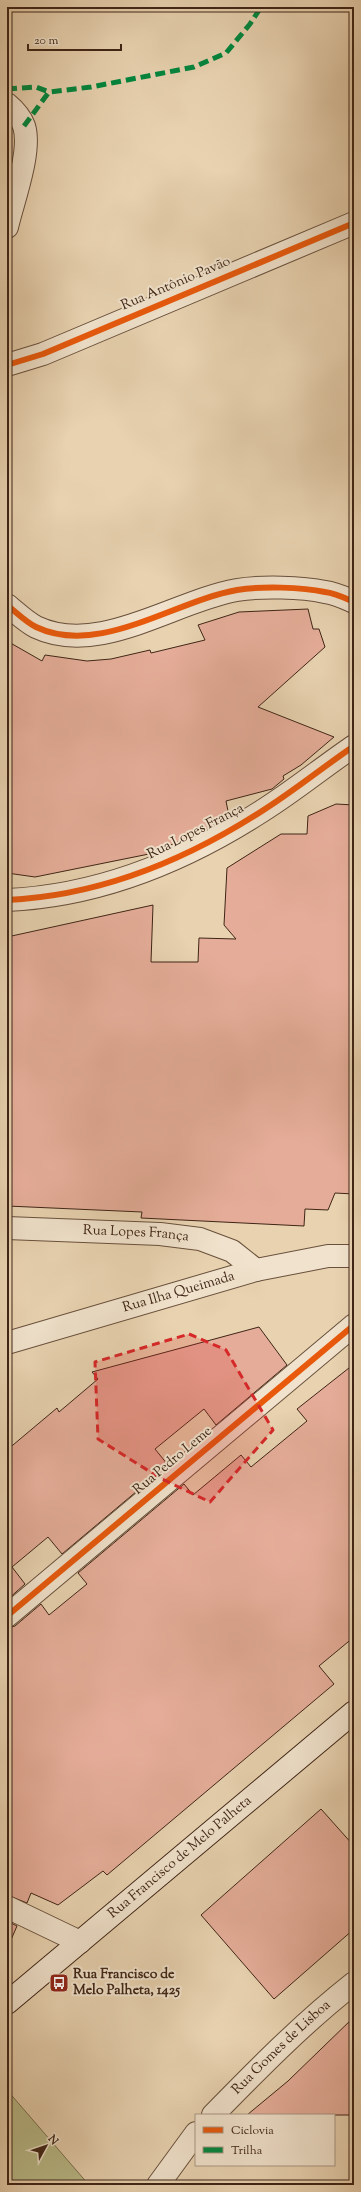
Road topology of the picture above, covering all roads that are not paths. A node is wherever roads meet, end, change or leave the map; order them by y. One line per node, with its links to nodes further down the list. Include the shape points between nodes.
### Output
1 (7, 104): 3 (street, via 24,126 26,149)
2 (354, 223): 4 (street, Rua Antônio Pavão, via 43,354)
3 (7, 227)
4 (7, 365)
5 (354, 602): 6 (street, via 326,592 286,588 237,590 111,632 68,636 36,627)
6 (7, 605)
7 (354, 746): 8 (street, Rua Lopes França, via 263,811 168,863 115,881 66,893)
8 (7, 900)
9 (7, 1228): 11 (street, Rua Lopes França, via 160,1234 200,1239 232,1251)
10 (354, 1256): 11 (street, Rua Ilha Queimada, via 328,1256)
11 (256, 1270): 13 (street, Rua Ilha Queimada)
12 (354, 1324): 14 (street, Rua Pedro Leme)
13 (7, 1343)
14 (7, 1616)
15 (354, 1712): 17 (street, Rua Francisco de Melo Palheta)
16 (7, 1907): 17 (street)
17 (80, 1942): 19 (street, Rua Francisco de Melo Palheta)
18 (354, 1984): 20 (street, Rua Gomes de Lisboa, via 320,2010 267,2059)
19 (7, 2003)
20 (214, 2114)
21 (195, 2134): 22 (street)
22 (158, 2185)

